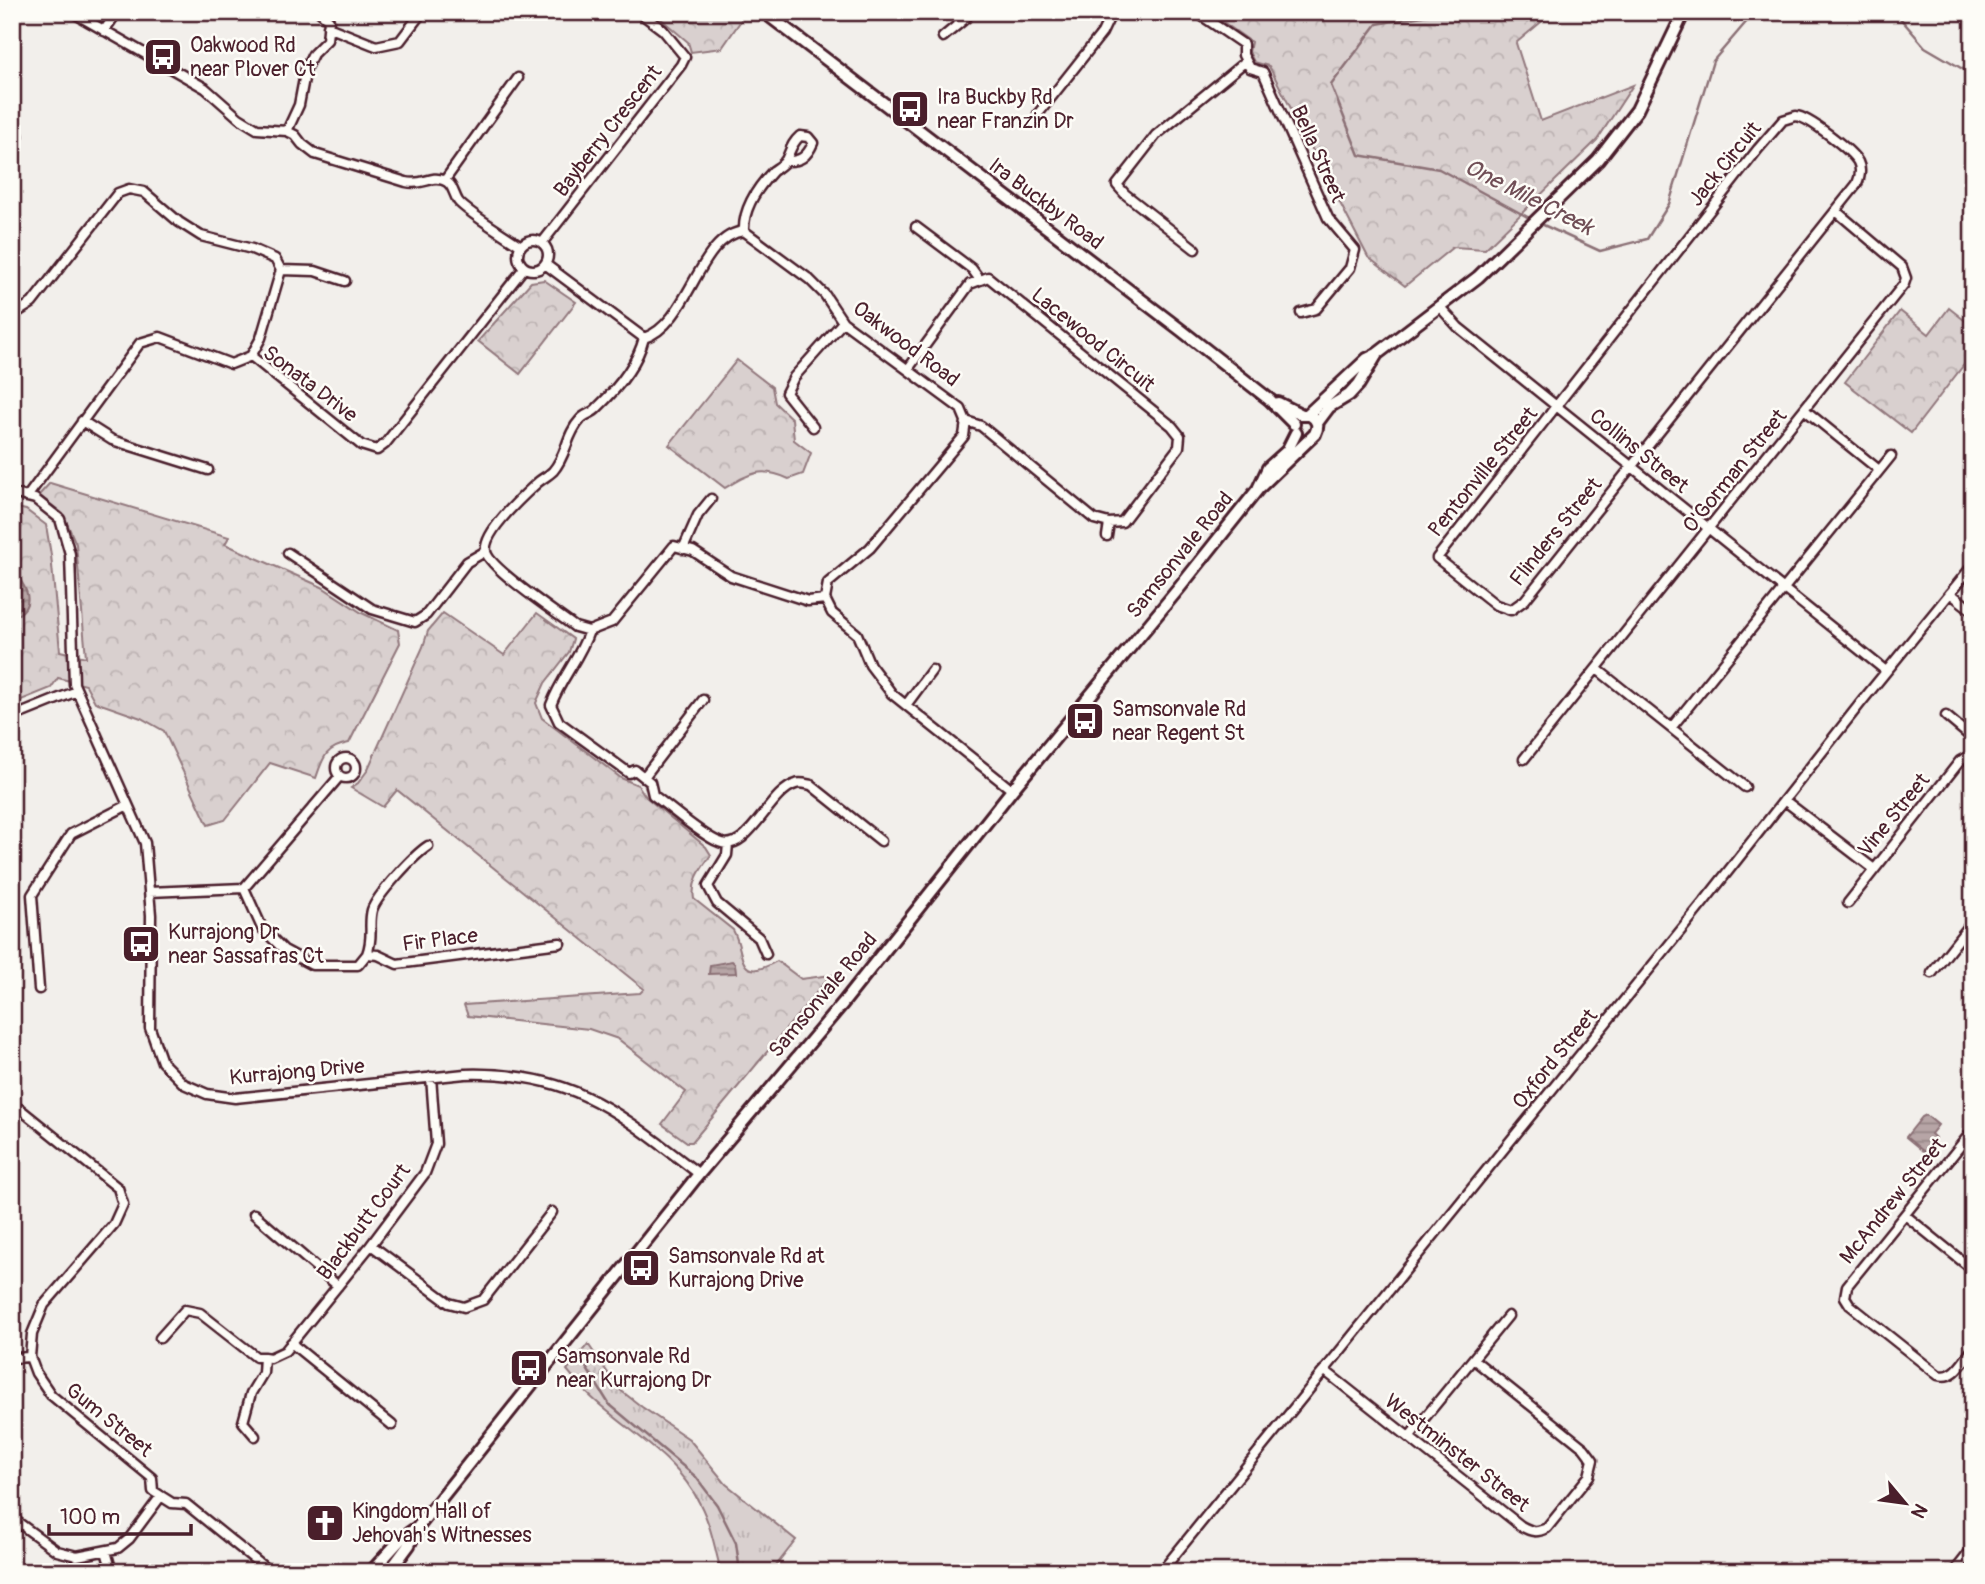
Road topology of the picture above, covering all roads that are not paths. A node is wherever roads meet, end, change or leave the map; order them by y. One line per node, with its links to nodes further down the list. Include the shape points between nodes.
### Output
1 (72, 12): 12 (street)
2 (117, 12): 12 (street)
3 (320, 12): 11 (street, via 329,20)
4 (422, 12): 11 (street, via 400,41 376,46)
5 (639, 12): 25 (street, Bayberry Crescent, via 663,30 685,57)
6 (969, 12): 13 (street)
7 (1112, 12): 17 (street, via 1102,33)
8 (1196, 12): 14 (street, Bella Street, via 1243,44)
9 (1684, 12): 33 (main road, Samsonvale Road, via 1637,110 1598,160 1478,277)
10 (770, 14): 45 (main road, Ira Buckby Road)
11 (328, 27): 18 (street, via 327,40 306,68 299,105)
12 (104, 31): 18 (street, via 205,88 257,130)
13 (943, 37)
14 (1246, 61): 27 (street, via 1156,135 1117,184); 34 (street, Bella Street, via 1250,68 1263,72 1328,218 1355,250 1350,268 1316,309)
15 (518, 78): 21 (street)
16 (12, 94): 19 (street, via 18,136)
17 (1038, 114)
18 (287, 131): 21 (street, via 315,154 418,185)
19 (12, 144)
20 (785, 161): 24 (street, via 748,205)
21 (445, 180): 26 (street, via 458,202)
22 (1836, 211): 41 (street, Jack Circuit, via 1858,181 1858,163 1808,119 1787,118); 42 (street, O'Gorman Street, via 1902,267 1906,278); 50 (street, Jack Circuit)
23 (916, 227): 31 (street)
24 (744, 231): 36 (street, Oakwood Road, via 809,279); 37 (street, via 724,238 699,269 686,297 656,334)
25 (542, 243): 26 (street, via 531,240); 28 (street, via 548,254)
26 (521, 246): 29 (street, via 518,257)
27 (1195, 248)
28 (545, 264): 29 (street, via 533,270); 37 (street)
29 (524, 268): 39 (street, Sonata Drive, via 377,450 361,445)
30 (281, 270): 32 (street, via 315,271); 35 (street, via 275,259 264,254 201,236 144,192 129,190 118,193 32,303); 39 (street, via 261,338)
31 (980, 280): 40 (street, via 970,284); 57 (street, Lacewood Circuit, via 988,277 1180,436 1179,447 1122,522)
32 (345, 281)
33 (1439, 306): 38 (main road, Samsonvale Road); 41 (street, Collins Street, via 1458,327)
34 (1301, 313)
35 (12, 320)
36 (843, 322): 40 (street, Oakwood Road); 47 (street, via 794,376 786,393)
37 (644, 338): 61 (street, via 640,354 617,388 594,411 582,416 552,472 502,519 488,539)
38 (1377, 354): 45 (main road, Samsonvale Road); 46 (main road, Samsonvale Road, via 1354,390 1329,407)
39 (251, 356): 43 (street, Sonata Drive, via 231,364 160,337 140,342)
40 (908, 369): 44 (street, Oakwood Road, via 954,402)
41 (1557, 407): 50 (street, Collins Street); 63 (street, Pentonville Street)
42 (1805, 410): 52 (street); 58 (street, O'Gorman Street)
43 (82, 421): 51 (street, via 112,440); 55 (street, Sonata Drive)
44 (966, 421): 57 (street, via 981,426 1094,519); 67 (street, via 964,436 870,548 828,583)
45 (1300, 422): 46 (main road, via 1314,417); 48 (main road, via 1302,438); 53 (main road, Samsonvale Road, via 1287,451 1268,468)
46 (1317, 424): 48 (main road, Samsonvale Road)
47 (813, 426)
48 (1309, 438): 53 (main road, Samsonvale Road)
49 (1891, 456): 52 (street)
50 (1631, 467): 58 (street, Collins Street); 63 (street, Flinders Street, via 1525,600 1511,610 1496,606)
51 (208, 470)
52 (1880, 471): 65 (street)
53 (1258, 489): 84 (main road, Samsonvale Road)
54 (12, 493): 55 (street, Kurrajong Drive)
55 (27, 497): 73 (street, Kurrajong Drive, via 60,519 70,554)
56 (711, 499): 60 (street, via 698,515)
57 (1109, 523): 59 (street)
58 (1709, 531): 65 (street, Collins Street); 70 (street, O'Gorman Street)
59 (1107, 536)
60 (683, 549): 67 (street, via 731,576 808,601); 69 (street, via 674,546 612,622)
61 (486, 551): 62 (street, via 467,562 426,615 415,622 372,609); 69 (street, via 495,566 575,627)
62 (288, 554)
63 (1437, 558)
64 (1973, 565): 66 (street, Oxford Street)
65 (1782, 589): 72 (street, Collins Street); 78 (street)
66 (1950, 593): 68 (street); 72 (street, Oxford Street)
67 (825, 599): 75 (street, via 832,613 857,634 870,665 892,694)
68 (1973, 611)
69 (589, 631): 82 (street, via 551,705 559,722 629,773 635,770)
70 (1597, 669): 78 (street); 80 (street, O'Gorman Street)
71 (932, 670): 75 (street)
72 (1886, 671): 85 (street, Oxford Street)
73 (77, 691): 77 (street, via 20,714); 86 (street, Kurrajong Drive)
74 (703, 700): 82 (street)
75 (906, 705): 84 (street)
76 (1945, 716): 79 (street, Vine Street, via 1972,738)
77 (12, 725)
78 (1671, 728): 83 (street)
79 (1973, 752): 90 (street, Vine Street, via 1960,761)
80 (1524, 759)
81 (340, 777): 91 (street)
82 (644, 777): 88 (street, via 653,795 714,840)
83 (1745, 787)
84 (1012, 790): 103 (main road, Samsonvale Road, via 843,1003)
85 (1784, 800): 90 (street); 118 (street, Oxford Street)
86 (128, 805): 92 (street, Kurrajong Drive, via 145,843); 99 (street, via 71,834 32,895)
87 (881, 841): 88 (street, via 811,785 798,783 784,789 740,841)
88 (728, 844): 97 (street, via 727,855 708,886 717,903 760,938)
89 (428, 846): 96 (street, via 373,906)
90 (1874, 869): 93 (street, Vine Street)
91 (244, 888): 92 (street); 96 (street, via 262,928 284,950 312,965 358,965)
92 (149, 892): 100 (street, Kurrajong Drive, via 150,1028 162,1062 184,1084 207,1094 236,1098)
93 (1848, 903)
94 (1973, 921): 98 (street)
95 (559, 943): 96 (street, Fir Place, via 397,964)
96 (367, 954)
97 (766, 954)
98 (1932, 973)
99 (39, 989)
100 (431, 1077): 103 (street, Kurrajong Drive, via 488,1073 551,1082 582,1093 642,1129); 107 (street, Blackbutt Court, via 436,1144 425,1173)
101 (12, 1108): 114 (street, via 20,1109 118,1188 123,1204 114,1224 44,1306 32,1334)
102 (1973, 1130): 106 (street, McAndrew Street)
103 (699, 1174): 124 (main road, Samsonvale Road)
104 (552, 1212): 107 (street, via 483,1300 464,1307 449,1303)
105 (254, 1214): 109 (street)
106 (1905, 1215): 108 (street); 113 (street, McAndrew Street, via 1847,1286 1845,1297 1943,1377 1953,1374)
107 (371, 1245): 109 (street, Blackbutt Court)
108 (1973, 1270)
109 (338, 1286): 112 (street, Blackbutt Court)
110 (1508, 1316): 117 (street)
111 (160, 1338): 115 (street, via 185,1310 200,1313)
112 (291, 1343): 115 (street, Blackbutt Court, via 270,1358); 119 (street)
113 (1973, 1349)
114 (30, 1357): 116 (street); 122 (street, Gum Street, via 51,1395 152,1478 153,1491)
115 (260, 1357): 120 (street, via 263,1373 251,1393 243,1422)
116 (12, 1358)
117 (1473, 1359): 121 (street); 121 (street, Westminster Street, via 1593,1460 1589,1476 1547,1528 1533,1532 1521,1526)
118 (1324, 1370): 121 (street, Westminster Street); 131 (street, Oxford Street)
119 (391, 1425)
120 (256, 1436)
121 (1409, 1437)
122 (161, 1496): 126 (street, via 129,1539); 128 (street, via 186,1504)
123 (12, 1518): 126 (street, via 57,1551 77,1556)
124 (418, 1527): 129 (main road, Samsonvale Road); 130 (main road, Samsonvale Road)
125 (1973, 1548): 132 (street)
126 (106, 1550): 127 (street)
127 (112, 1572)
128 (270, 1572)
129 (370, 1572)
130 (389, 1572)
131 (1161, 1572)
132 (1955, 1572)

